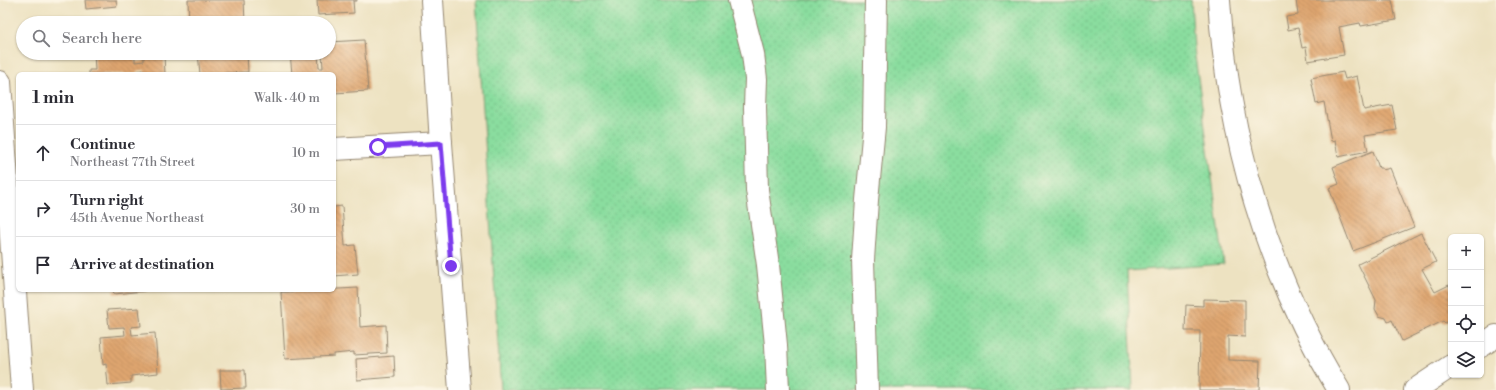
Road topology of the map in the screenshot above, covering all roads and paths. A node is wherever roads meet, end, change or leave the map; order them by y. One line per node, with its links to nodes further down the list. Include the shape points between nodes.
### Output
1 (432, 0): 6 (street)
2 (740, 0): 14 (street, via 755,73 757,190 769,272)
3 (876, 0): 15 (street, via 874,127 863,260)
4 (1219, 0): 16 (street, via 1231,106 1247,176 1269,245 1300,319)
5 (0, 82): 8 (street)
6 (441, 143): 7 (street); 13 (street)
7 (336, 149)
8 (8, 166): 12 (street)
9 (1496, 336): 10 (street)
10 (1484, 344)
11 (1448, 368): 17 (street)
12 (22, 390)
13 (460, 390)
14 (778, 390)
15 (867, 390)
16 (1339, 390)
17 (1415, 390)

